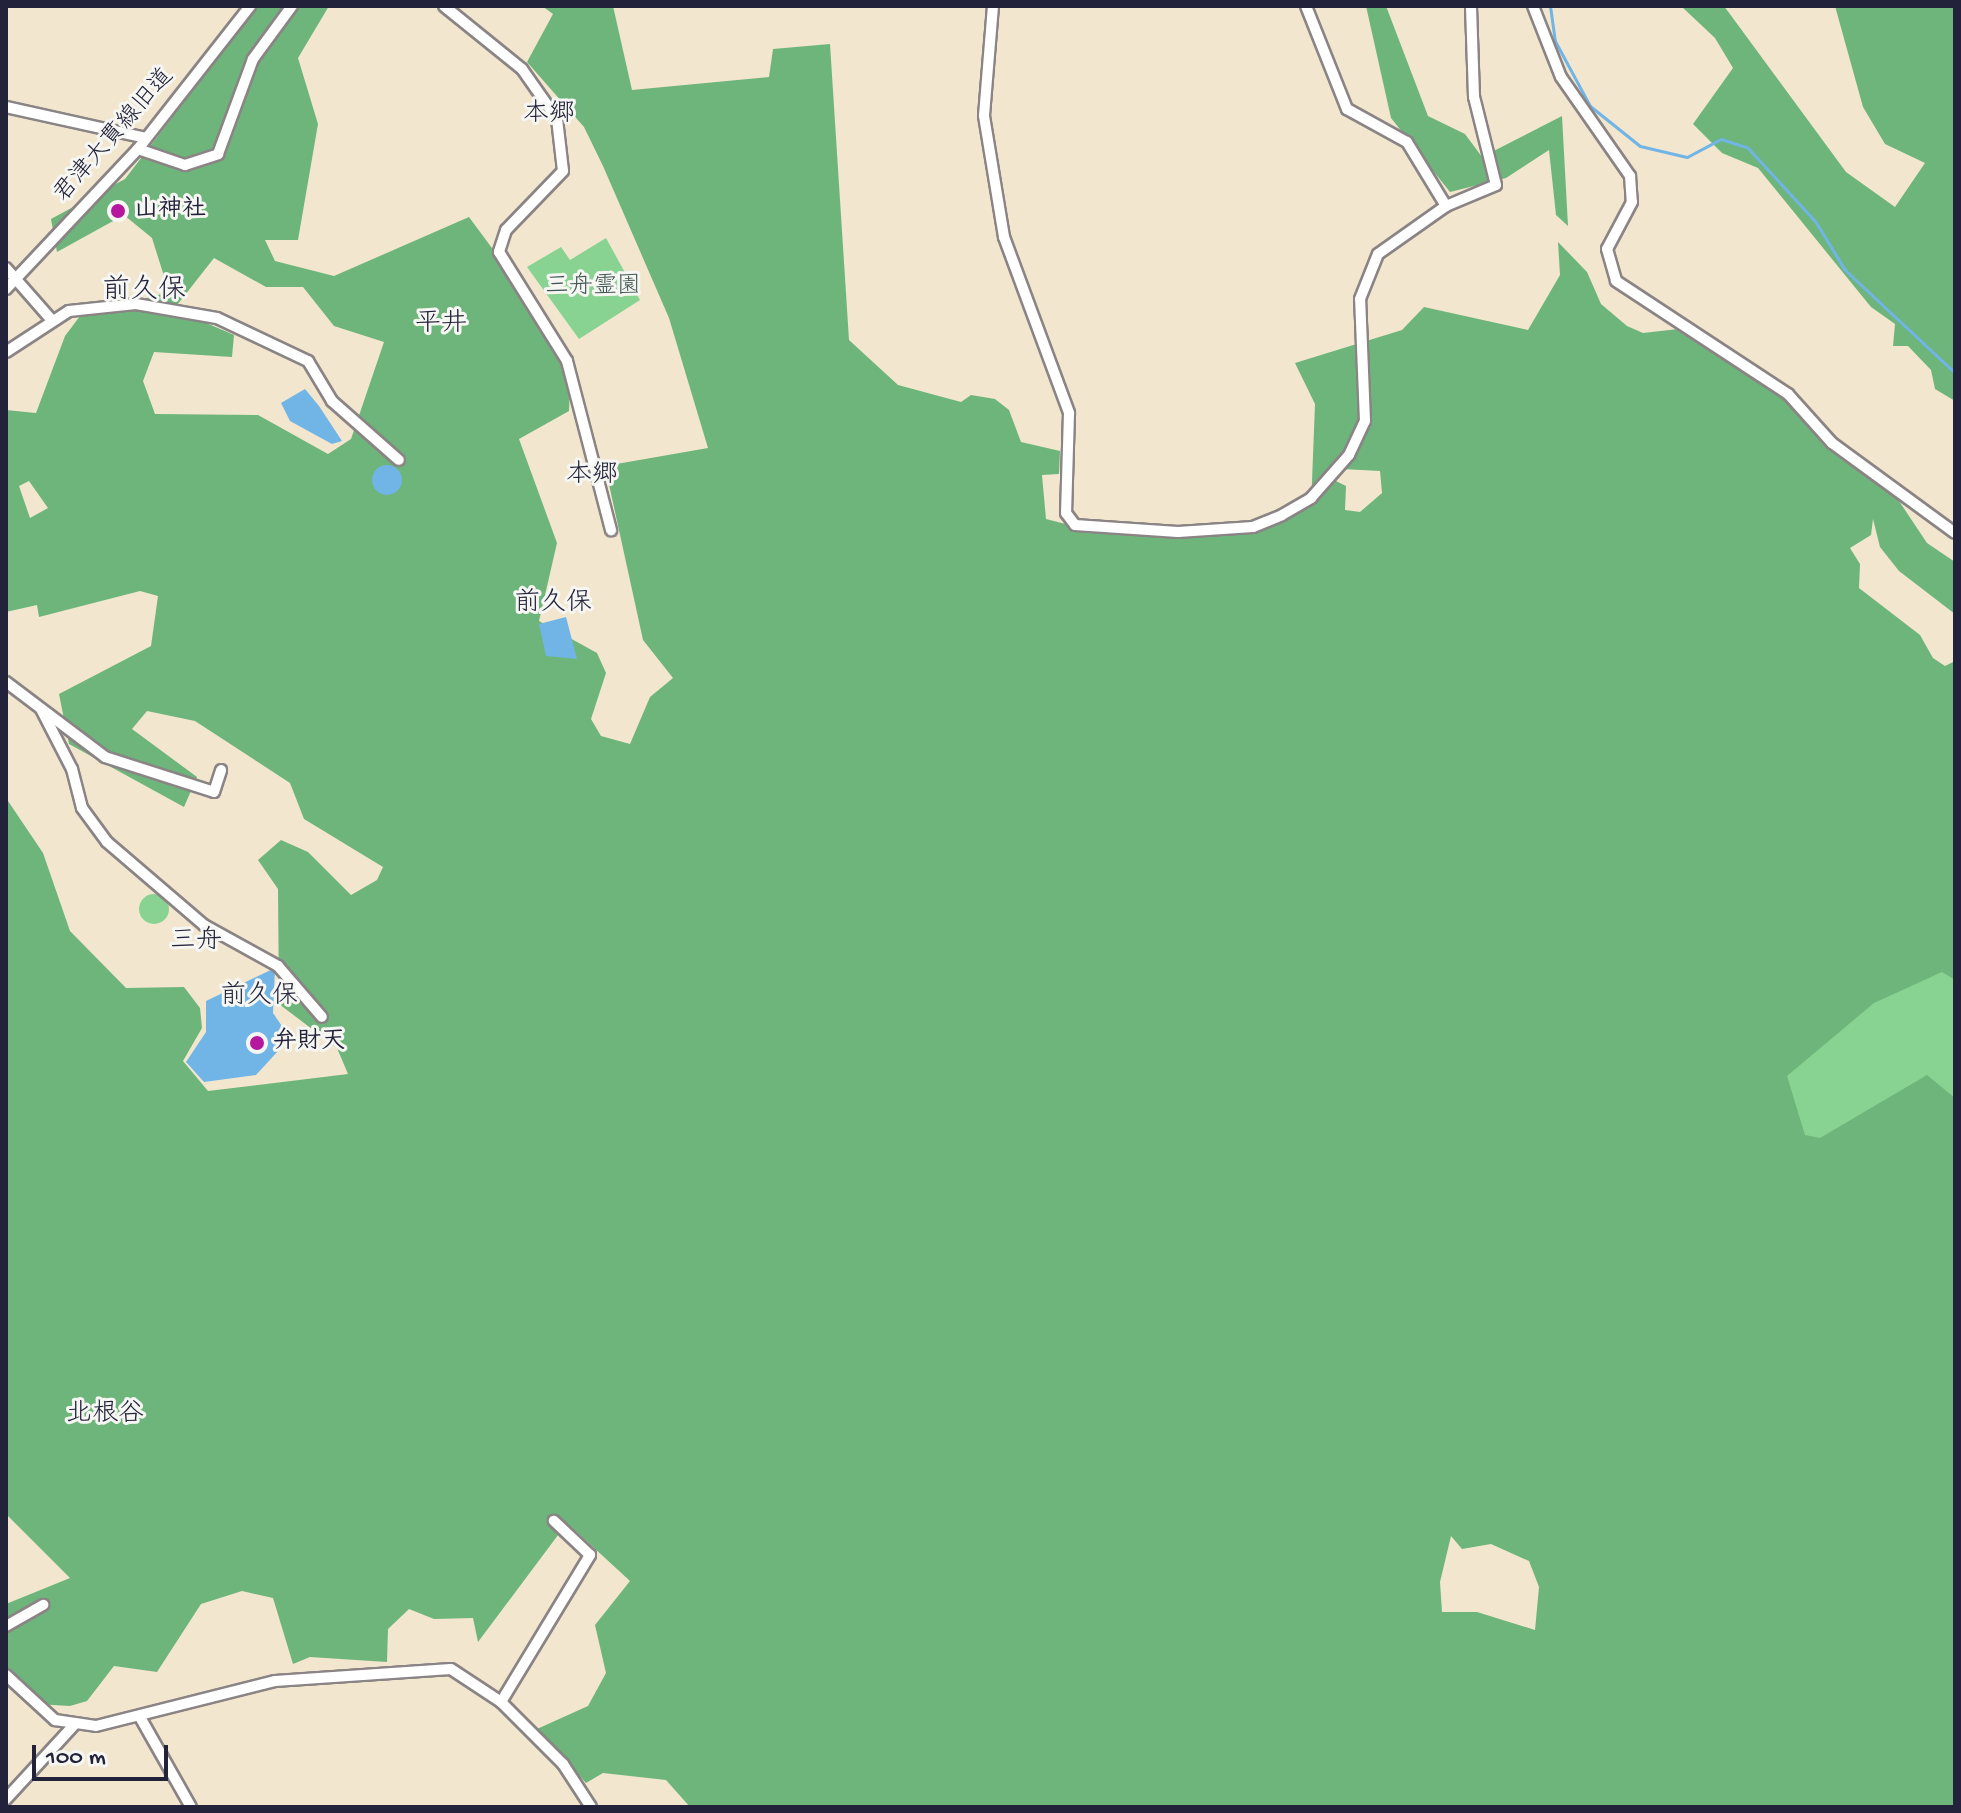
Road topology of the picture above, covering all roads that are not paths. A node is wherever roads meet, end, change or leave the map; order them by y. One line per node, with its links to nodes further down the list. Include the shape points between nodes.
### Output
1 (250, 6): 9 (street, 君津大貫線旧道)
2 (292, 6): 10 (street, via 253,59 218,154 185,165)
3 (444, 6): 18 (street, via 522,69 557,119 563,171 506,230 499,252 567,361)
4 (993, 6): 11 (street, via 989,143 1004,237 1069,413 1066,513 1075,525 1227,531 1253,527 1311,498 1337,475 1365,421 1363,284 1394,237)
5 (1306, 6): 11 (street, via 1347,109 1407,142)
6 (1471, 6): 11 (street, via 1474,97 1497,177 1490,190)
7 (1533, 6): 19 (street, via 1561,77 1630,176 1632,202 1607,249 1616,281 1788,394 1832,443)
8 (6, 107): 9 (street)
9 (146, 138): 10 (street, 君津大貫線旧道)
10 (138, 149): 13 (street, 君津大貫線旧道)
11 (1446, 206)
12 (6, 268): 13 (street)
13 (16, 277): 14 (street, 君津大貫線旧道); 15 (street)
14 (6, 289)
15 (50, 318): 16 (street); 17 (street, via 136,304 240,325 308,361 332,401)
16 (6, 352)
17 (399, 460)
18 (611, 530)
19 (1955, 533)
20 (6, 682): 21 (street)
21 (41, 709): 22 (street, via 105,757 134,767 214,792); 23 (street, via 72,769 82,808 107,842 204,925 278,966)
22 (221, 770)
23 (322, 1017)
24 (554, 1521): 28 (street, via 590,1555)
25 (43, 1605): 26 (street)
26 (6, 1626)
27 (6, 1675): 30 (street, via 39,1710)
28 (501, 1702): 29 (street, via 470,1677 435,1666 275,1681); 33 (street, via 563,1764)
29 (140, 1717): 30 (street); 32 (street)
30 (74, 1725): 31 (street)
31 (6, 1799)
32 (191, 1807)
33 (591, 1807)

